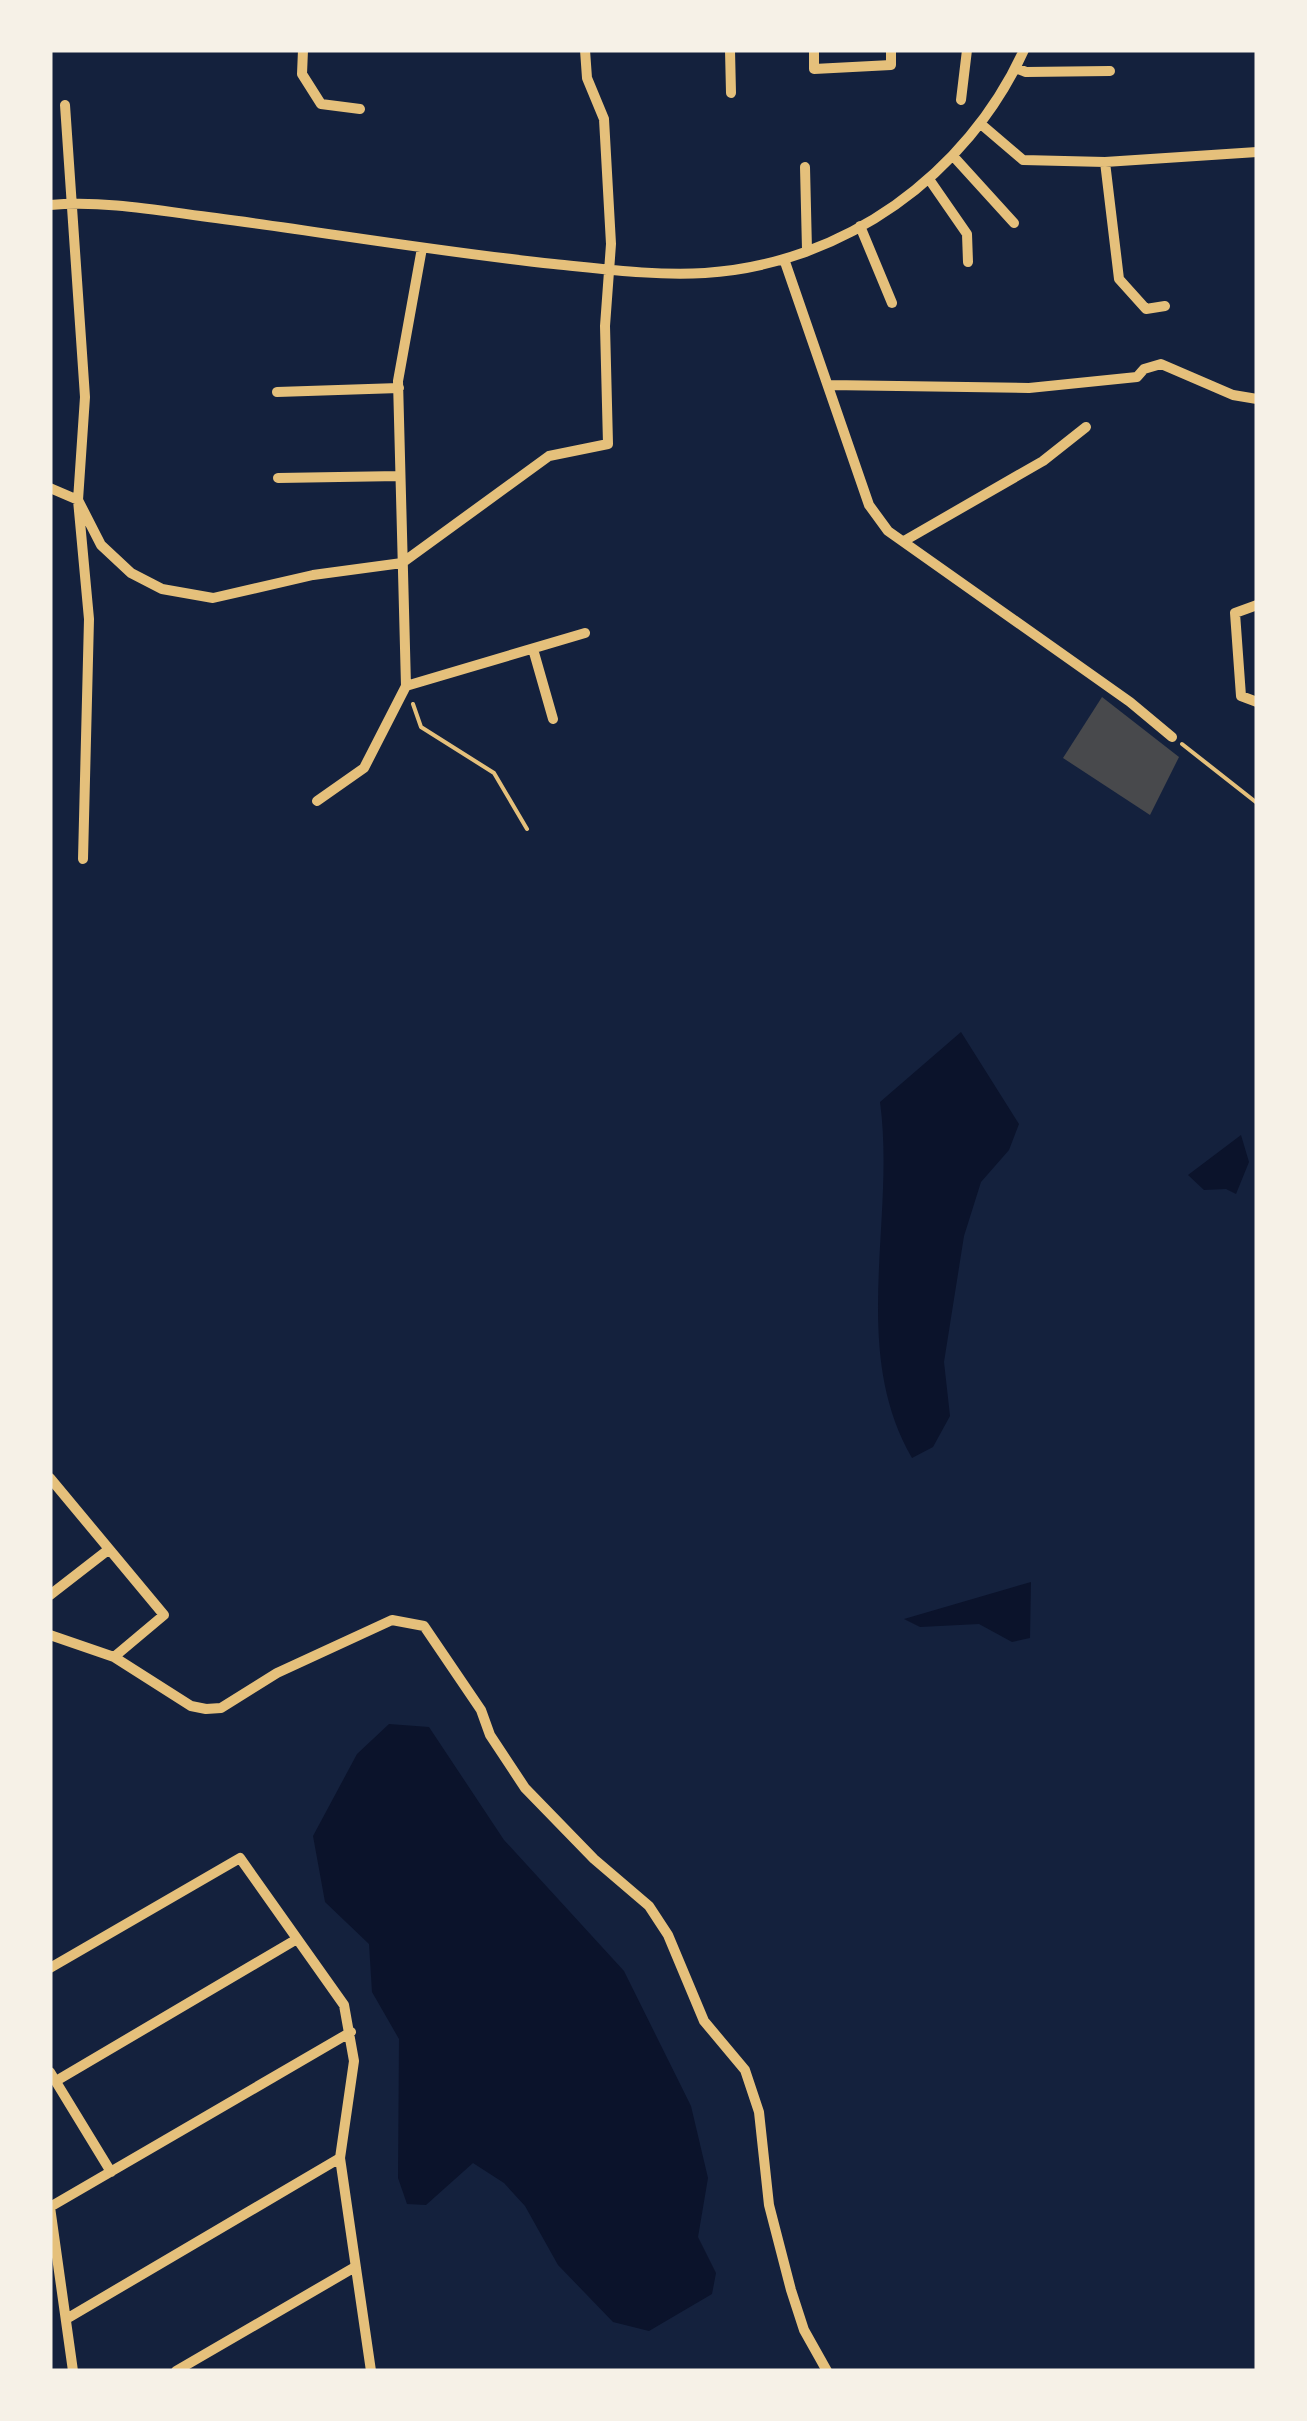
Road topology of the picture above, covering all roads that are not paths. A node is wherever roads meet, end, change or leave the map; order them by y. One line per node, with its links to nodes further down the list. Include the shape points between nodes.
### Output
1 (303, 50): 13 (street, via 302,74 321,104)
2 (585, 50): 28 (street, via 587,78 604,119)
3 (730, 50): 10 (street)
4 (814, 50): 5 (street, via 814,69 891,65)
5 (891, 50)
6 (967, 50): 11 (street)
7 (1024, 50): 8 (street)
8 (1016, 68): 9 (street); 14 (street)
9 (1110, 70)
10 (731, 94)
11 (961, 100)
12 (64, 105): 20 (street)
13 (360, 109)
14 (982, 125): 16 (street); 17 (street, via 1023,160)
15 (1257, 152): 17 (street)
16 (954, 158): 19 (street); 22 (street)
17 (1105, 162): 30 (street, via 1119,278 1146,309)
18 (805, 167): 25 (street)
19 (931, 182): 23 (street); 27 (street, via 966,234)
20 (74, 203): 21 (street); 24 (street); 39 (street, via 85,396)
21 (50, 205)
22 (1014, 223)
23 (860, 226): 25 (street); 29 (street)
24 (422, 248): 28 (street); 32 (street)
25 (807, 250): 26 (street)
26 (784, 259): 28 (street, via 707,273); 31 (street)
27 (968, 262)
28 (610, 270): 41 (street, via 608,444 549,456)
29 (892, 302)
30 (1164, 306)
31 (830, 385): 34 (street, via 1029,388 1137,377 1161,364); 40 (street, via 869,506)
32 (399, 388): 33 (street); 36 (street)
33 (277, 392)
34 (1257, 399)
35 (1086, 427): 40 (street, via 1043,461)
36 (400, 476): 37 (street); 41 (street)
37 (278, 478)
38 (50, 488): 39 (street)
39 (78, 500): 41 (street, via 101,545 131,573 162,589 213,598); 50 (street, via 89,619)
40 (904, 541): 48 (street)
41 (402, 563): 45 (street)
42 (1257, 605): 46 (street, via 1235,613 1242,696)
43 (585, 634): 44 (street)
44 (533, 649): 45 (street); 47 (street)
45 (406, 686): 49 (street, via 364,768)
46 (1257, 702)
47 (553, 719)
48 (1172, 737)
49 (318, 800)
50 (83, 859)
51 (51, 1480): 52 (street)
52 (108, 1550): 53 (street); 55 (street, via 164,1615)
53 (50, 1595)
54 (50, 1635): 55 (street)
55 (114, 1658): 68 (street, via 191,1706 220,1708 392,1620 424,1626 525,1788 649,1906 704,2021 744,2070 759,2112 763,2172 791,2290)
56 (297, 1938): 57 (street, via 240,1858); 58 (street, via 344,2005); 59 (street)
57 (50, 1968)
58 (351, 2032): 60 (street, via 354,2061); 61 (street)
59 (53, 2077): 61 (street)
60 (340, 2158): 63 (street); 64 (street)
61 (111, 2172): 62 (street)
62 (50, 2207): 64 (street)
63 (355, 2266): 66 (street); 67 (street)
64 (68, 2318): 65 (street)
65 (73, 2371)
66 (176, 2371)
67 (371, 2371)
68 (827, 2371)

